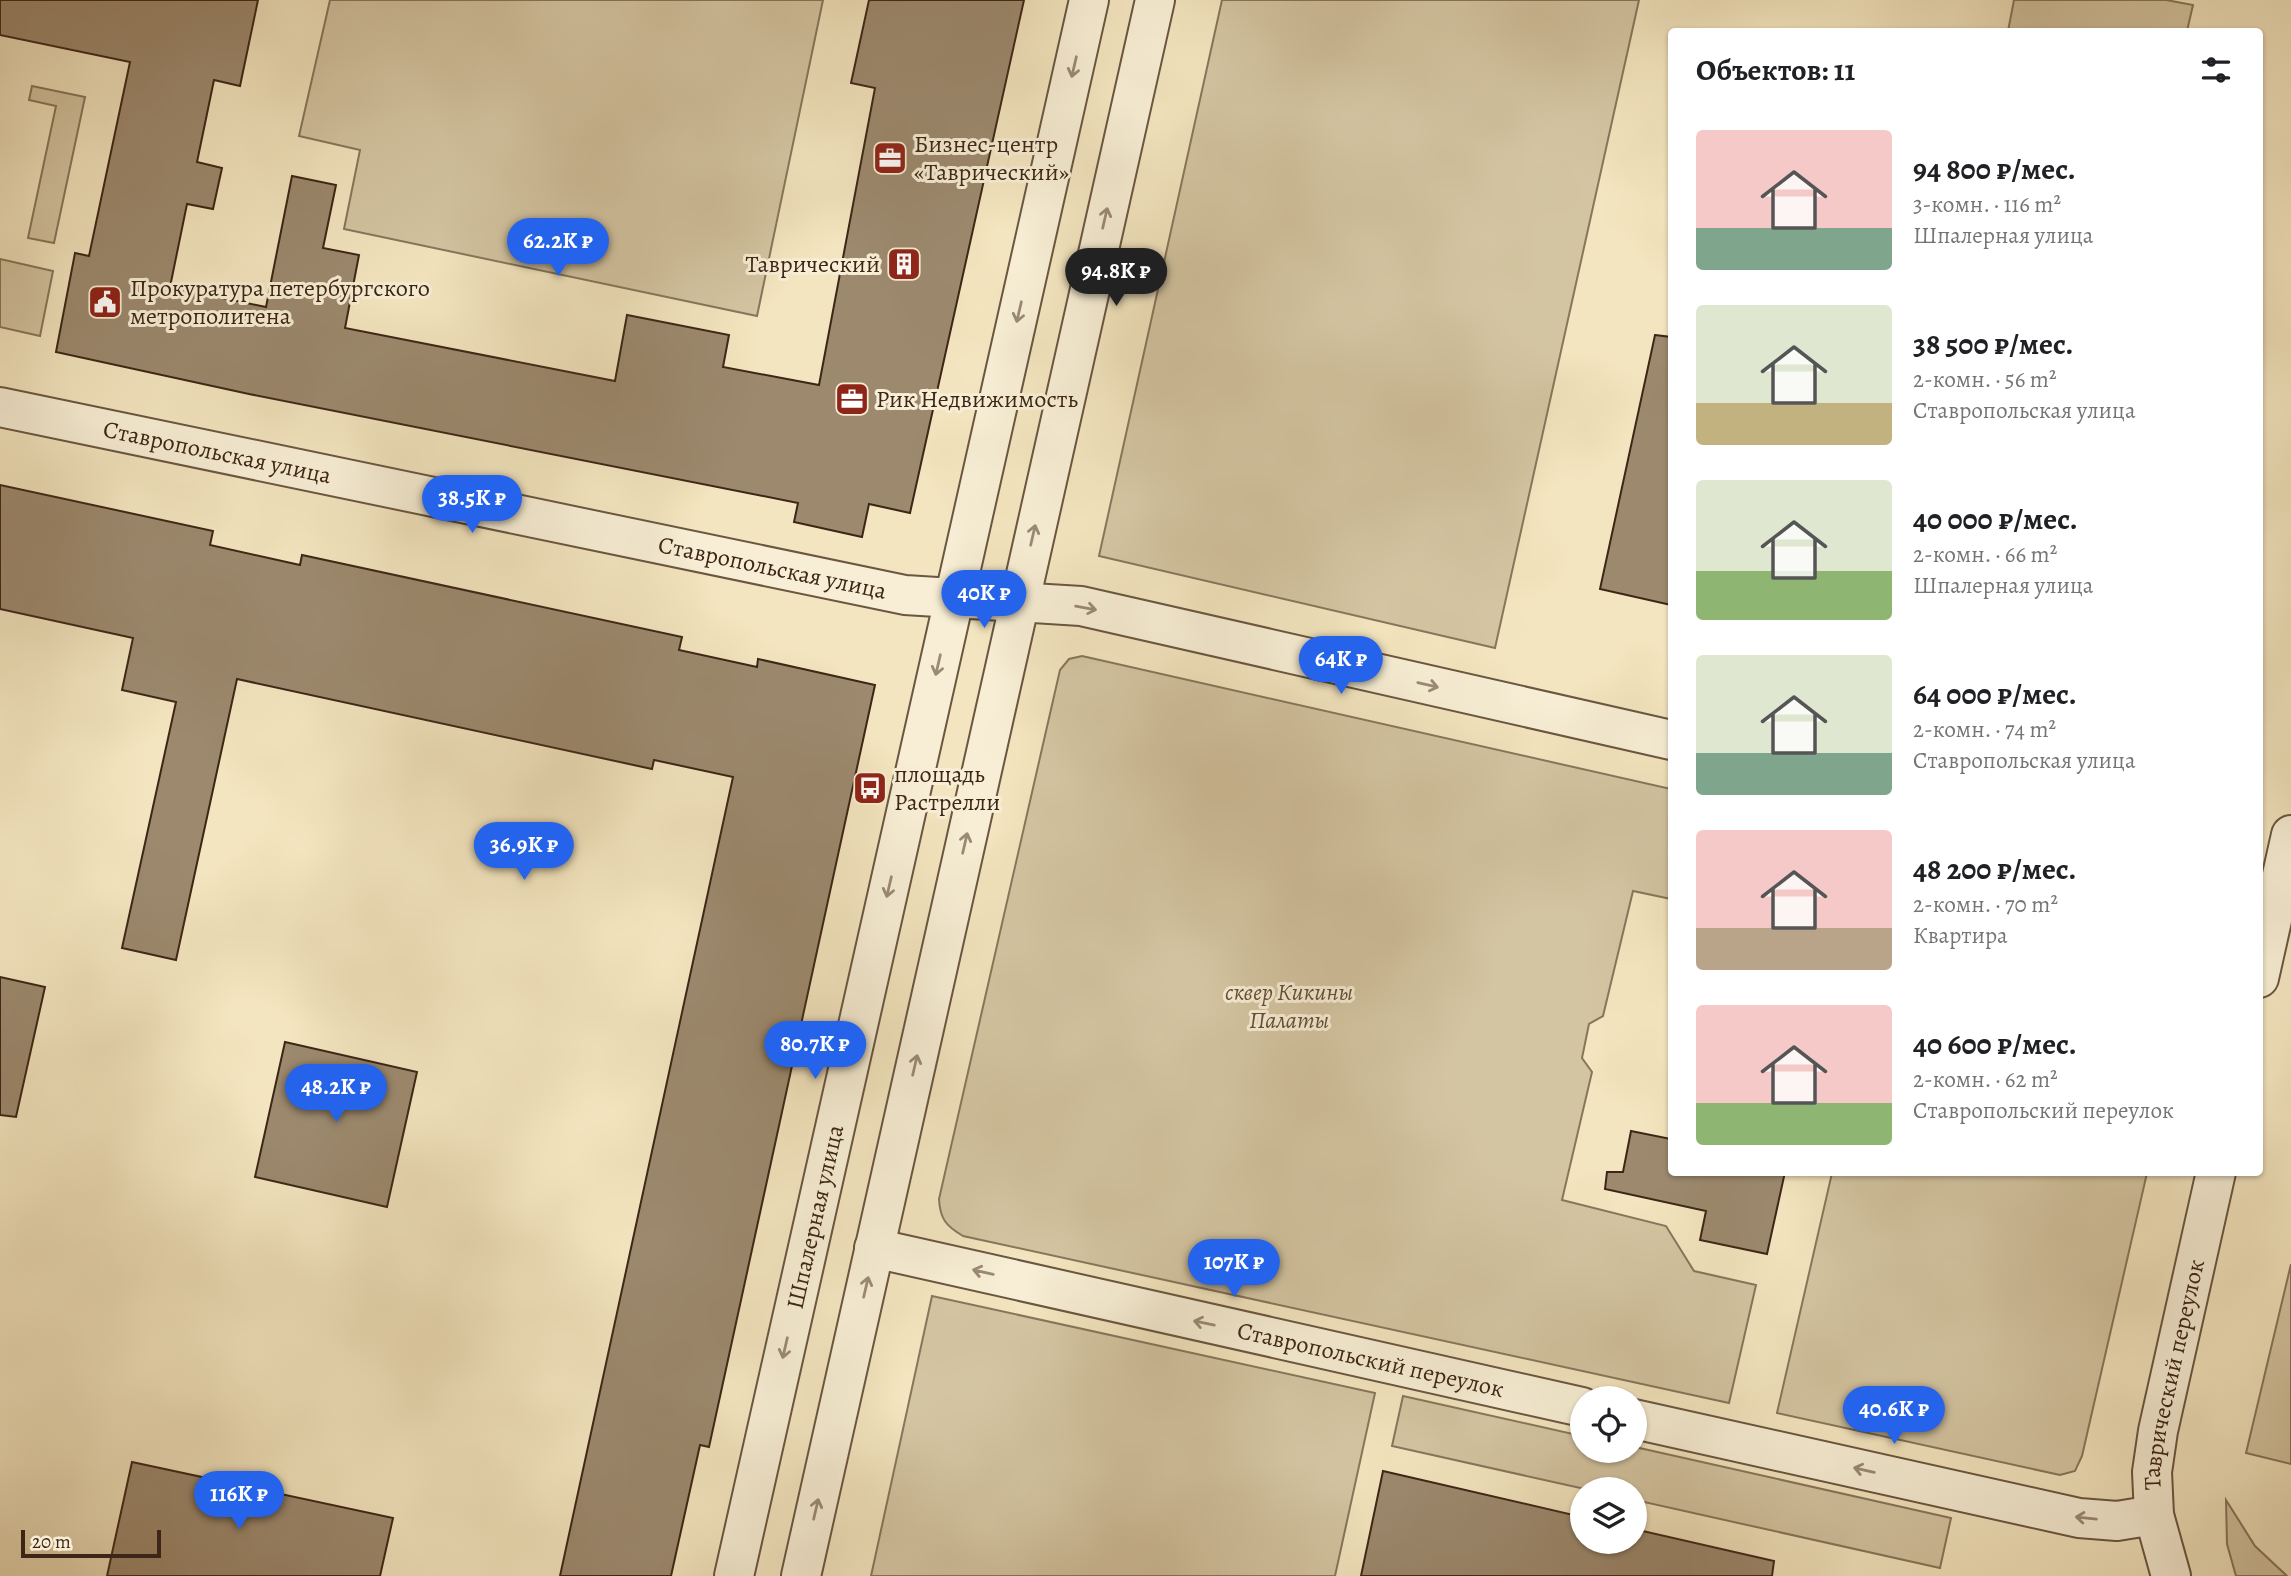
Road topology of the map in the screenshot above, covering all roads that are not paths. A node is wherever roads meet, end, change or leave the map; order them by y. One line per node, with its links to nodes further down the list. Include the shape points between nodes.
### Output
1 (1089, 0): 4 (street, Шпалерная улица, one-way to 4)
2 (1155, 0): 5 (street, one-way to 2)
3 (0, 407): 4 (street, Ставропольская улица, via 886,591)
4 (954, 598): 5 (street, Ставропольская улица); 15 (street, Шпалерная улица, one-way to 15)
5 (1018, 602): 6 (street, Ставропольская улица, one-way to 6, via 1081,607); 11 (street, one-way to 5)
6 (1668, 739)
7 (2291, 835): 8 (street)
8 (2271, 875): 9 (street)
9 (2263, 944)
10 (2215, 1176): 14 (street, Таврический переулок, via 2158,1431 2152,1472)
11 (874, 1248): 12 (street, Ставропольский переулок, one-way to 11); 16 (street, one-way to 11)
12 (1570, 1404)
13 (1647, 1422): 14 (street, one-way to 13, via 2117,1521 2079,1518)
14 (2154, 1515): 17 (street, Таврический переулок)
15 (734, 1576)
16 (801, 1576)
17 (2171, 1576)

